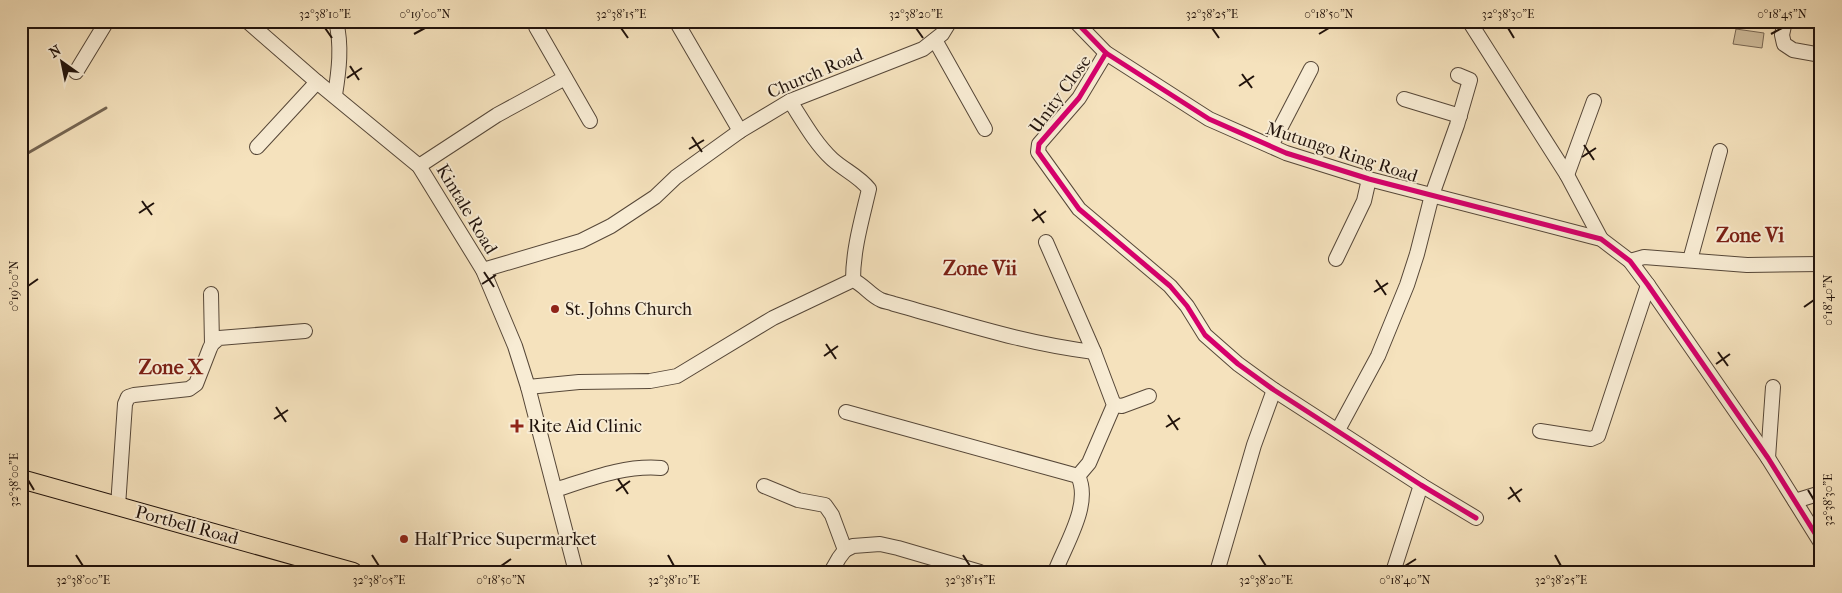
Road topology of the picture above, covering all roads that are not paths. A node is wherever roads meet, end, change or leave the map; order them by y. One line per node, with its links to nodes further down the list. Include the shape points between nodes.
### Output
1 (107, 21): 14 (street)
2 (247, 21): 17 (street, Kintale Road)
3 (336, 21): 18 (street, via 340,63)
4 (676, 21): 25 (street)
5 (950, 21): 10 (street, Church Road)
6 (1075, 21): 11 (street, Mutungo Ring Road)
7 (1469, 21): 30 (street)
8 (1785, 21): 12 (street, via 1784,44 1794,50)
9 (536, 27): 16 (street)
10 (935, 40): 20 (street, Church Road, via 923,49); 24 (street)
11 (1106, 53): 26 (street, Mutungo Ring Road, via 1209,119); 48 (street, Unity Close, via 1079,98 1039,144 1038,152 1079,209 1170,286 1205,335)
12 (1821, 55)
13 (1311, 69): 26 (street)
14 (76, 72)
15 (1458, 76): 22 (street, via 1470,80)
16 (565, 78): 23 (street); 29 (street, via 497,115)
17 (317, 82): 18 (street, Kintale Road); 27 (street)
18 (335, 95): 29 (street, Kintale Road)
19 (1404, 99): 22 (street)
20 (790, 101): 25 (street, Church Road); 40 (street, via 832,158 869,189 857,236)
21 (1594, 101): 30 (street)
22 (1460, 116): 32 (street)
23 (590, 122)
24 (986, 129)
25 (740, 131): 39 (street, Church Road, via 676,177 655,197 611,226 581,241)
26 (1272, 146): 31 (street, Mutungo Ring Road)
27 (257, 147)
28 (1720, 151): 36 (street)
29 (419, 166): 39 (street, Kintale Road)
30 (1567, 175): 33 (street)
31 (1369, 179): 32 (street, Mutungo Ring Road); 35 (street, via 1364,201)
32 (1432, 195): 33 (street, Mutungo Ring Road); 52 (street, via 1407,285 1378,356)
33 (1601, 239): 37 (street)
34 (1046, 242): 45 (street)
35 (1336, 259)
36 (1690, 260): 37 (street, via 1644,257); 38 (street, via 1748,265)
37 (1630, 261): 41 (street)
38 (1821, 264)
39 (483, 270): 46 (street, Kintale Road, via 515,346)
40 (853, 280): 45 (street, via 863,284 881,300 894,304 1027,341); 46 (street, via 773,318 676,376 650,381)
41 (1648, 285): 53 (street, via 1598,436 1591,439); 54 (street)
42 (211, 294): 44 (street)
43 (305, 331): 44 (street, via 219,338)
44 (212, 344): 63 (street, via 196,384 189,389 128,397)
45 (1094, 352): 50 (street)
46 (528, 387): 60 (street, Kintale Road)
47 (1773, 387): 54 (street)
48 (1274, 390): 52 (street); 73 (street, via 1254,445)
49 (1149, 396): 50 (street, via 1122,406)
50 (1114, 405): 56 (street, via 1089,463)
51 (846, 412): 56 (street)
52 (1338, 430): 58 (street)
53 (1540, 431)
54 (1768, 458): 62 (street)
55 (661, 468): 60 (street, via 621,470)
56 (1078, 476): 72 (street, via 1082,496 1079,510)
57 (21, 479): 63 (main road, Portbell Road)
58 (1421, 485): 64 (street); 74 (street)
59 (764, 486): 66 (street, via 798,500 825,505)
60 (555, 490): 70 (street, Kintale Road)
61 (1821, 493): 62 (street)
62 (1795, 501): 65 (street)
63 (118, 506): 67 (main road, Portbell Road)
64 (1476, 518)
65 (1821, 543)
66 (845, 550): 68 (street, via 853,546 880,544); 71 (street)
67 (327, 568): 69 (main road, Portbell Road)
68 (975, 571)
69 (353, 572)
70 (576, 572)
71 (831, 572)
72 (1055, 572)
73 (1217, 572)
74 (1393, 572)

